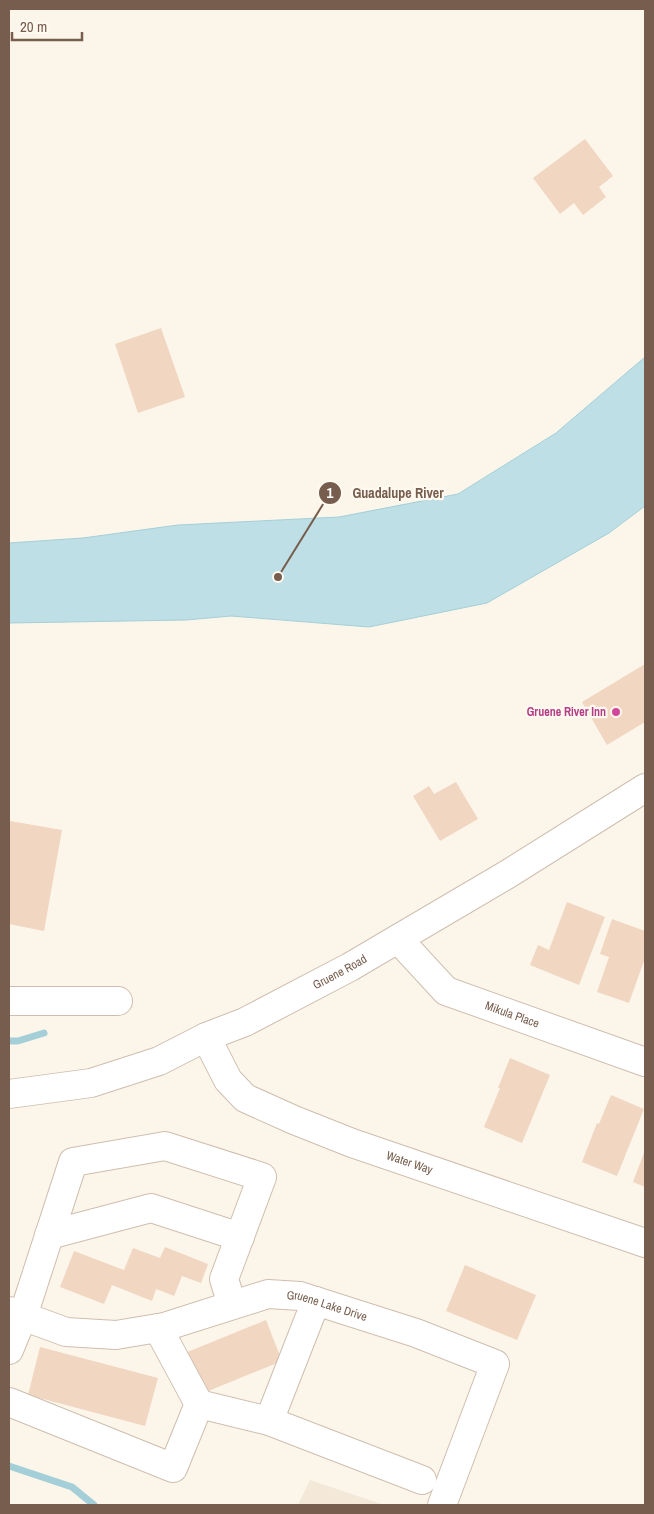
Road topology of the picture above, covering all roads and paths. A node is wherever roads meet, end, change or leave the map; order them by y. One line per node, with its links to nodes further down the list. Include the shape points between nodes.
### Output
1 (645, 788): 2 (street, Gruene Road)
2 (398, 939): 5 (street, Gruene Road, via 272,1009); 6 (street, Mikula Place, via 446,991)
3 (9, 1001): 4 (street)
4 (118, 1001)
5 (206, 1037): 7 (street, Gruene Road, via 159,1061 91,1083); 10 (street, Water Way, via 228,1080 245,1098 352,1143)
6 (645, 1062)
7 (9, 1094)
8 (49, 1234): 9 (street, via 151,1208); 9 (street, via 73,1162 164,1146 262,1177); 13 (street)
9 (240, 1237): 12 (street, via 224,1279)
10 (645, 1243)
11 (316, 1302): 12 (street, Gruene Lake Drive, via 300,1296 268,1294); 18 (street); 20 (street, Gruene Lake Drive, via 416,1333 495,1364)
12 (232, 1305): 14 (street, Gruene Lake Drive)
13 (16, 1313): 14 (street, Gruene Lake Drive, via 66,1332 116,1335); 15 (street)
14 (158, 1328): 17 (street)
15 (9, 1350)
16 (9, 1402): 17 (street, via 173,1468)
17 (198, 1404): 18 (street)
18 (269, 1421): 19 (street)
19 (422, 1480)
20 (442, 1505)

